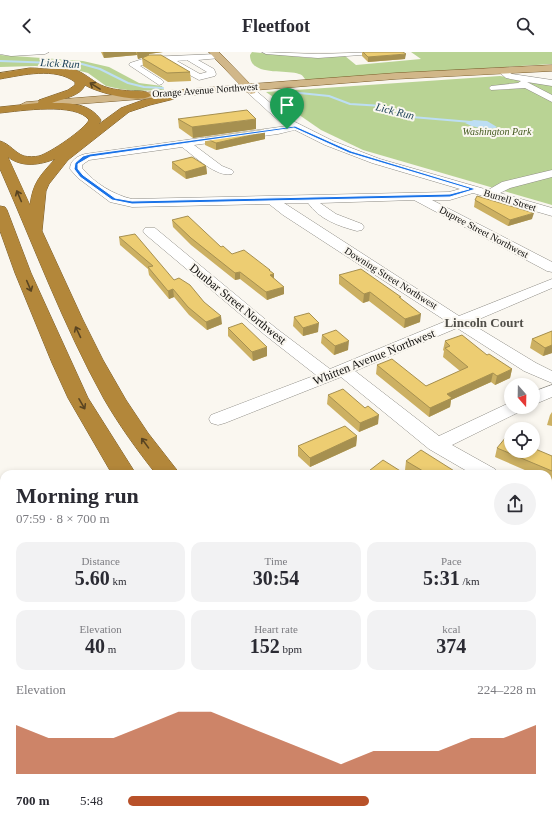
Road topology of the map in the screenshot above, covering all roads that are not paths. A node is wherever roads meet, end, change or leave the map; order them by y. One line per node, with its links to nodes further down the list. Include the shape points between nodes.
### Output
1 (2, 52): 2 (street)
2 (46, 52)
3 (266, 52): 4 (street, via 318,56)
4 (375, 52)
5 (176, 53): 6 (street); 8 (street)
6 (192, 54): 7 (street); 9 (street); 13 (street)
7 (215, 54): 12 (main road)
8 (133, 58)
9 (166, 59): 13 (street, via 199,77); 16 (street, via 133,65)
10 (552, 68): 14 (main road, Orange Avenue Northwest)
11 (0, 70): 21 (highway, one-way to 11, via 123,94 102,90 80,74 67,71)
12 (232, 71): 13 (street); 20 (main road)
13 (212, 74)
14 (506, 74): 17 (street); 18 (street); 20 (main road, Orange Avenue Northwest)
15 (0, 76): 24 (highway, via 47,71 71,75 80,81 80,86 72,92)
16 (159, 82)
17 (552, 83)
18 (527, 85): 19 (street); 23 (street)
19 (494, 88)
20 (249, 89): 21 (main road, Orange Avenue Northwest); 22 (main road, Orange Avenue Northwest); 27 (street, Burrell Street)
21 (146, 94): 24 (main road, Orange Avenue Northwest)
22 (170, 97): 25 (main road, Orange Avenue Northwest); 42 (highway, via 125,110 63,157 42,182)
23 (552, 99)
24 (26, 105): 26 (highway)
25 (53, 106): 26 (highway); 29 (highway, via 82,109 92,114 95,120 90,128 58,153 48,157 35,160 21,159)
26 (0, 108)
27 (295, 127): 28 (street); 33 (street, Burrell Street, via 350,152)
28 (184, 143): 31 (street, via 218,168); 37 (street, via 85,157 76,164 76,169 114,199 132,203)
29 (0, 145)
30 (0, 154): 42 (highway, one-way to 30)
31 (228, 172)
32 (552, 173): 34 (street, via 512,181)
33 (474, 189): 34 (street, Burrell Street); 35 (street, via 454,195)
34 (489, 194): 39 (street, Burrell Street)
35 (416, 197): 36 (street); 45 (street, Dupree Street Northwest)
36 (311, 199): 37 (street); 40 (street, via 317,209 339,222)
37 (272, 200): 47 (street, Downing Street Northwest)
38 (0, 210): 44 (highway)
39 (552, 212)
40 (357, 227)
41 (150, 231): 48 (street, Dunbar Street Northwest, via 271,332)
42 (34, 232): 56 (highway, one-way to 42, via 122,410 97,369 68,311)
43 (0, 234): 44 (highway)
44 (18, 260): 55 (highway, one-way to 55, via 78,398)
45 (552, 268)
46 (552, 283): 47 (street, Whitten Avenue Northwest)
47 (459, 322): 48 (street, Whitten Avenue Northwest); 49 (street, Downing Street Northwest)
48 (335, 373): 53 (street, Whitten Avenue Northwest); 54 (street, Dunbar Street Northwest)
49 (552, 378)
50 (552, 390): 51 (street)
51 (540, 396)
52 (504, 412): 54 (street)
53 (218, 419)
54 (436, 445): 57 (street, Dunbar Street Northwest)
55 (122, 470)
56 (165, 470)
57 (480, 470)

